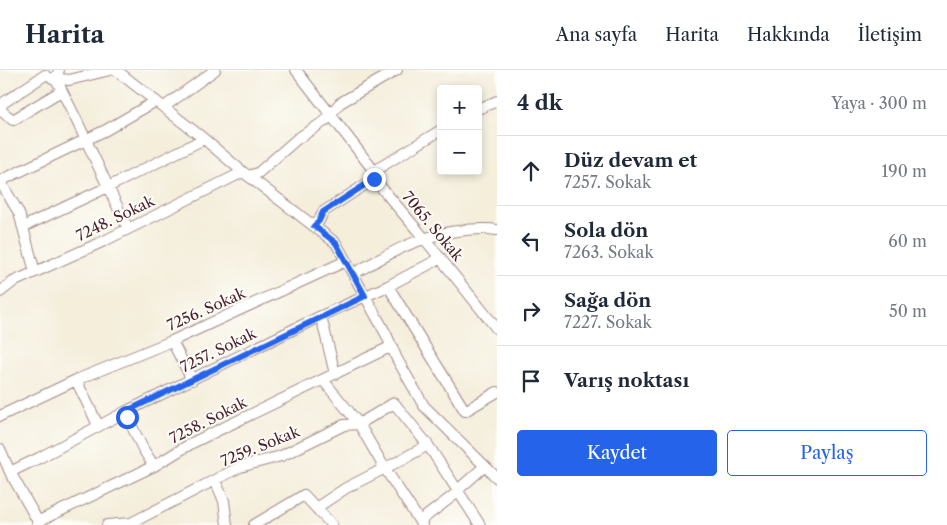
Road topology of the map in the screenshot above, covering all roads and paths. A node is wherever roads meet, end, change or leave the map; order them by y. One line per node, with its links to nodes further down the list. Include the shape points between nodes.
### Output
1 (110, 70): 7 (street, via 69,80)
2 (116, 70): 10 (street)
3 (296, 70): 13 (street, 7065. Sokak)
4 (397, 70): 13 (street, 7248. Sokak, via 340,103)
5 (43, 72): 7 (street); 12 (street, via 3,103)
6 (208, 72): 10 (street)
7 (57, 75): 8 (street)
8 (61, 91): 12 (street, via 13,120); 15 (street)
9 (497, 101): 11 (street)
10 (160, 104): 15 (street); 16 (street)
11 (482, 107)
12 (0, 110)
13 (331, 114): 17 (street, 7248. Sokak, via 258,172); 18 (street, 7065. Sokak)
14 (437, 133): 18 (street)
15 (86, 139): 19 (street); 20 (street)
16 (204, 139): 17 (street); 20 (street)
17 (246, 174): 22 (street); 23 (street, 7248. Sokak)
18 (374, 175): 22 (street, via 323,212); 25 (street, 7065. Sokak)
19 (0, 181): 21 (street, via 19,213)
20 (108, 187): 21 (street); 23 (street)
21 (22, 225): 28 (street)
22 (314, 226): 27 (street, via 336,243)
23 (128, 229): 28 (street, 7248. Sokak)
24 (497, 230): 25 (street, via 444,232)
25 (424, 238): 26 (street, 7065. Sokak); 29 (street)
26 (441, 258): 30 (street, 7257. Sokak); 34 (street, 7065. Sokak)
27 (346, 261): 29 (street); 35 (street, 7256. Sokak)
28 (35, 272): 31 (street, 7248. Sokak)
29 (353, 274): 32 (street)
30 (388, 286): 32 (street, 7257. Sokak); 41 (street, via 465,411)
31 (0, 292)
32 (365, 296): 33 (street, 7257. Sokak); 36 (street)
33 (321, 316): 37 (street); 39 (street, 7257. Sokak)
34 (497, 329)
35 (172, 341): 38 (street, 7256. Sokak); 39 (street)
36 (392, 346): 37 (street, 7258. Sokak); 49 (street, via 424,406)
37 (335, 374): 40 (street, 7258. Sokak)
38 (76, 380): 43 (street, 7256. Sokak); 45 (street)
39 (192, 380): 42 (street, 7257. Sokak)
40 (323, 380): 44 (street); 48 (street, 7258. Sokak, via 192,442)
41 (497, 392)
42 (125, 412): 45 (street, 7257. Sokak); 48 (street)
43 (0, 416)
44 (359, 424): 46 (street, 7259. Sokak, via 394,403); 50 (street); 53 (street, 7259. Sokak, via 344,425 281,456 240,467)
45 (98, 425): 51 (street, 7257. Sokak)
46 (428, 444): 50 (street); 54 (street)
47 (0, 449): 51 (street)
48 (154, 466): 56 (street, 7258. Sokak)
49 (486, 466): 52 (street); 54 (street)
50 (384, 467): 55 (street); 57 (street)
51 (10, 472): 56 (street)
52 (497, 478)
53 (215, 480): 58 (street, 7259. Sokak, via 131,523); 59 (street, via 224,501)
54 (458, 492): 57 (street); 62 (street)
55 (316, 508): 60 (street, via 304,495); 61 (street)
56 (39, 523)
57 (421, 523)
58 (107, 525)
59 (227, 525)
60 (254, 525)
61 (332, 525)
62 (480, 525)

